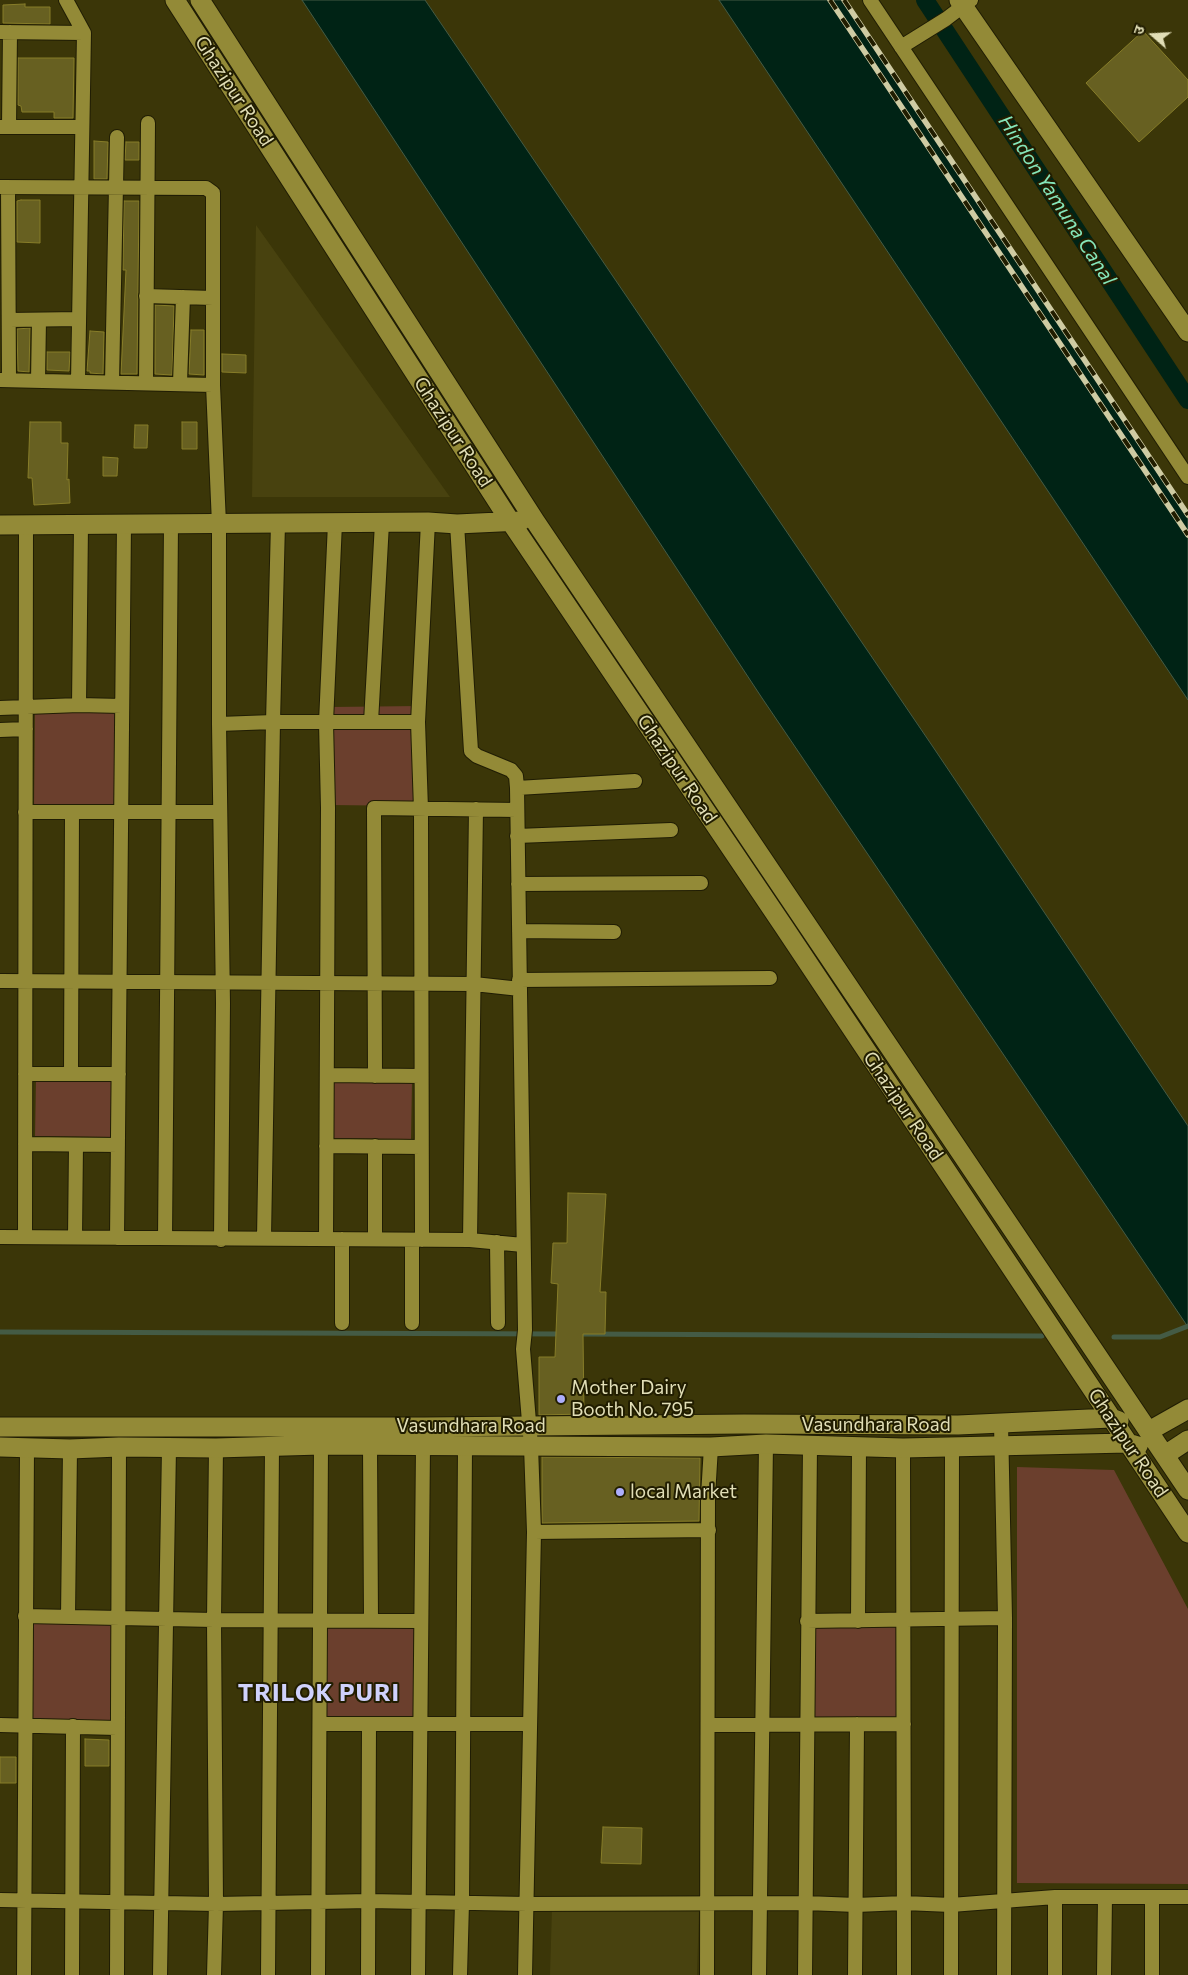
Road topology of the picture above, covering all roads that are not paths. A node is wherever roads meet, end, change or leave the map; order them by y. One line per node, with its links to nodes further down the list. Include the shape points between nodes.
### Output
1 (66, 0): 7 (street)
2 (175, 0): 35 (main road, Ghazipur Road)
3 (200, 0): 32 (main road, Ghazipur Road)
4 (870, 0): 8 (street)
5 (964, 2): 8 (street, via 946,19); 23 (main road)
6 (5, 32): 7 (street); 11 (street)
7 (84, 33): 10 (street)
8 (901, 47): 31 (street)
9 (148, 123): 16 (street)
10 (82, 127): 11 (street); 14 (street)
11 (5, 128)
12 (117, 137): 15 (street)
13 (4, 187): 14 (street); 21 (street)
14 (81, 187): 15 (street); 20 (street)
15 (116, 187): 16 (street); 27 (street)
16 (148, 187): 17 (street); 19 (street, via 206,188 213,193)
17 (146, 296): 18 (street); 28 (street)
18 (183, 297): 19 (street); 29 (street)
19 (213, 298): 30 (street)
20 (79, 319): 22 (street); 26 (street)
21 (9, 320): 22 (street); 24 (street)
22 (39, 320): 25 (street)
23 (1188, 332)
24 (5, 380): 25 (street)
25 (38, 381): 26 (street)
26 (78, 381): 27 (street)
27 (112, 382): 28 (street)
28 (146, 382): 29 (street)
29 (180, 383): 30 (street)
30 (213, 385): 40 (street)
31 (1188, 477)
32 (535, 521): 35 (main road); 119 (main road, Ghazipur Road)
33 (278, 522): 36 (main road); 40 (main road); 49 (street)
34 (428, 522): 37 (main road); 41 (main road); 52 (street)
35 (510, 522): 41 (main road); 115 (main road, Ghazipur Road)
36 (335, 523): 37 (main road); 50 (street)
37 (382, 523): 51 (street)
38 (124, 524): 39 (main road); 44 (main road); 46 (street)
39 (171, 524): 40 (main road); 63 (street)
40 (218, 524): 53 (street)
41 (457, 524): 57 (street, via 471,751 511,770 516,776)
42 (0, 525): 43 (main road)
43 (26, 525): 44 (main road); 47 (street)
44 (81, 525): 45 (street)
45 (79, 705): 46 (street); 47 (street)
46 (122, 706): 65 (street)
47 (25, 707): 48 (street); 54 (street)
48 (0, 708)
49 (273, 722): 50 (street); 53 (street); 79 (street)
50 (326, 722): 51 (street); 80 (street)
51 (371, 722): 52 (street)
52 (418, 722): 58 (street)
53 (219, 724): 64 (street)
54 (26, 729): 55 (street); 61 (street)
55 (0, 730)
56 (635, 782): 57 (street)
57 (517, 788): 60 (street)
58 (421, 809): 59 (street); 81 (street, via 374,808); 82 (street)
59 (476, 809): 60 (street); 83 (street)
60 (517, 810): 67 (street)
61 (25, 812): 62 (street); 74 (street)
62 (72, 812): 65 (street); 75 (street)
63 (168, 812): 64 (street); 65 (street); 77 (street)
64 (220, 812): 78 (street)
65 (121, 813): 76 (street)
66 (671, 830): 67 (street)
67 (518, 836): 69 (street)
68 (701, 883): 69 (street)
69 (518, 884): 70 (street)
70 (519, 931): 71 (street); 84 (street)
71 (614, 932)
72 (770, 978): 84 (street)
73 (0, 981): 74 (street)
74 (25, 981): 75 (street); 86 (street)
75 (71, 981): 76 (street); 85 (street)
76 (120, 982): 77 (street); 87 (street)
77 (167, 982): 78 (street); 101 (street)
78 (222, 982): 79 (street); 105 (street)
79 (269, 982): 80 (street); 102 (street)
80 (327, 983): 81 (street); 88 (street)
81 (374, 984): 82 (street); 89 (street)
82 (421, 984): 83 (street); 90 (street)
83 (474, 984): 84 (street); 108 (street)
84 (520, 984): 110 (street)
85 (70, 1073): 86 (street); 87 (street)
86 (25, 1074): 91 (street)
87 (119, 1074): 93 (street)
88 (327, 1076): 89 (street); 94 (street)
89 (375, 1076): 90 (street)
90 (422, 1076): 96 (street)
91 (25, 1144): 92 (street); 98 (street)
92 (76, 1144): 93 (street); 99 (street)
93 (118, 1145): 100 (street)
94 (326, 1146): 95 (street); 103 (street)
95 (375, 1146): 96 (street); 106 (street)
96 (422, 1147): 107 (street)
97 (0, 1237): 98 (street)
98 (25, 1237): 99 (street)
99 (76, 1237): 100 (street)
100 (118, 1238): 101 (street)
101 (165, 1238): 105 (street)
102 (264, 1238): 103 (street); 105 (street)
103 (326, 1239): 104 (street)
104 (342, 1239): 106 (street); 111 (street)
105 (221, 1240)
106 (375, 1240): 107 (street)
107 (416, 1240): 108 (street); 112 (street)
108 (470, 1240): 109 (street)
109 (497, 1242): 110 (street); 113 (street)
110 (524, 1245): 117 (street, via 525,1330 522,1349)
111 (342, 1323)
112 (412, 1323)
113 (498, 1323)
114 (1188, 1409): 119 (main road)
115 (1111, 1418): 116 (main road, Vasundhara Road); 119 (main road, Vasundhara Road); 121 (main road, Ghazipur Road)
116 (1001, 1423): 117 (main road, Vasundhara Road); 130 (street)
117 (529, 1426): 118 (main road, Vasundhara Road); 127 (street)
118 (0, 1427)
119 (1149, 1431): 141 (main road, Ghazipur Road)
120 (1188, 1440): 141 (main road)
121 (1128, 1442): 130 (main road, Vasundhara Road); 141 (main road); 145 (main road, Ghazipur Road)
122 (766, 1444): 128 (main road, Vasundhara Road); 135 (main road, Vasundhara Road); 164 (street)
123 (321, 1445): 124 (main road, Vasundhara Road); 134 (main road, Vasundhara Road); 152 (street)
124 (370, 1446): 125 (main road, Vasundhara Road); 155 (street)
125 (423, 1446): 126 (main road, Vasundhara Road); 157 (street)
126 (464, 1446): 127 (main road, Vasundhara Road); 169 (street)
127 (531, 1446): 135 (main road, Vasundhara Road); 144 (street)
128 (810, 1446): 129 (main road, Vasundhara Road); 159 (street)
129 (859, 1446): 139 (main road, Vasundhara Road); 158 (street)
130 (1002, 1446): 136 (main road, Vasundhara Road); 150 (street)
131 (0, 1447): 132 (main road, Vasundhara Road)
132 (27, 1447): 140 (main road, Vasundhara Road); 146 (street)
133 (119, 1447): 137 (main road, Vasundhara Road); 140 (main road, Vasundhara Road); 148 (street)
134 (272, 1447): 138 (main road, Vasundhara Road); 151 (street)
135 (711, 1447): 143 (street)
136 (952, 1447): 139 (main road, Vasundhara Road); 153 (street)
137 (169, 1448): 138 (main road, Vasundhara Road); 149 (street)
138 (216, 1448): 154 (street)
139 (903, 1448): 156 (street)
140 (70, 1449): 147 (street)
141 (1165, 1455): 142 (main road, Ghazipur Road)
142 (1188, 1490)
143 (709, 1530): 144 (street); 170 (street)
144 (534, 1532): 163 (street)
145 (1188, 1533)
146 (25, 1616): 147 (street); 168 (street)
147 (68, 1617): 148 (street)
148 (117, 1618): 149 (street); 173 (street)
149 (165, 1618): 154 (street); 183 (street)
150 (1005, 1618): 153 (street); 182 (street)
151 (272, 1619): 152 (street); 154 (street); 184 (street)
152 (321, 1619): 155 (street); 160 (street)
153 (952, 1619): 156 (street); 195 (street)
154 (214, 1620): 192 (street)
155 (371, 1620): 157 (street)
156 (904, 1620): 158 (street); 166 (street)
157 (421, 1621): 162 (street)
158 (858, 1621): 159 (street)
159 (807, 1622): 171 (street)
160 (320, 1724): 161 (street); 185 (street)
161 (369, 1724): 162 (street); 181 (street)
162 (421, 1724): 169 (street); 187 (street)
163 (530, 1724): 169 (street); 193 (street)
164 (762, 1724): 170 (street); 171 (street); 194 (street)
165 (857, 1724): 166 (street); 171 (street); 196 (street)
166 (904, 1724): 191 (street)
167 (0, 1725): 168 (street)
168 (25, 1725): 172 (street); 179 (street)
169 (462, 1725): 188 (street)
170 (708, 1725): 189 (street)
171 (807, 1725): 190 (street)
172 (73, 1726): 173 (street); 180 (street)
173 (117, 1728): 186 (street)
174 (1055, 1897): 175 (street); 182 (street); 215 (street)
175 (1105, 1897): 176 (street); 216 (street)
176 (1152, 1897): 177 (street); 217 (street)
177 (1188, 1897)
178 (0, 1900): 179 (street)
179 (25, 1900): 180 (street); 197 (street)
180 (74, 1901): 186 (street); 198 (street)
181 (369, 1901): 185 (street); 187 (street); 204 (street)
182 (1005, 1901): 195 (street); 214 (street)
183 (161, 1902): 186 (street); 192 (street); 200 (street)
184 (269, 1902): 185 (street); 192 (street); 202 (street)
185 (319, 1902): 203 (street)
186 (118, 1903): 199 (street)
187 (419, 1903): 188 (street); 205 (street)
188 (462, 1903): 193 (street); 206 (street)
189 (707, 1903): 193 (street); 194 (street); 208 (street)
190 (806, 1903): 194 (street); 196 (street); 210 (street)
191 (904, 1903): 195 (street); 196 (street); 212 (street)
192 (216, 1904): 201 (street)
193 (527, 1904): 207 (street)
194 (760, 1904): 209 (street)
195 (951, 1904): 213 (street)
196 (856, 1905): 211 (street)
197 (24, 1975)
198 (72, 1975)
199 (117, 1975)
200 (160, 1975)
201 (214, 1975)
202 (268, 1975)
203 (318, 1975)
204 (368, 1975)
205 (418, 1975)
206 (460, 1975)
207 (525, 1975)
208 (707, 1975)
209 (759, 1975)
210 (805, 1975)
211 (855, 1975)
212 (904, 1975)
213 (951, 1975)
214 (1004, 1975)
215 (1055, 1975)
216 (1104, 1975)
217 (1152, 1975)

